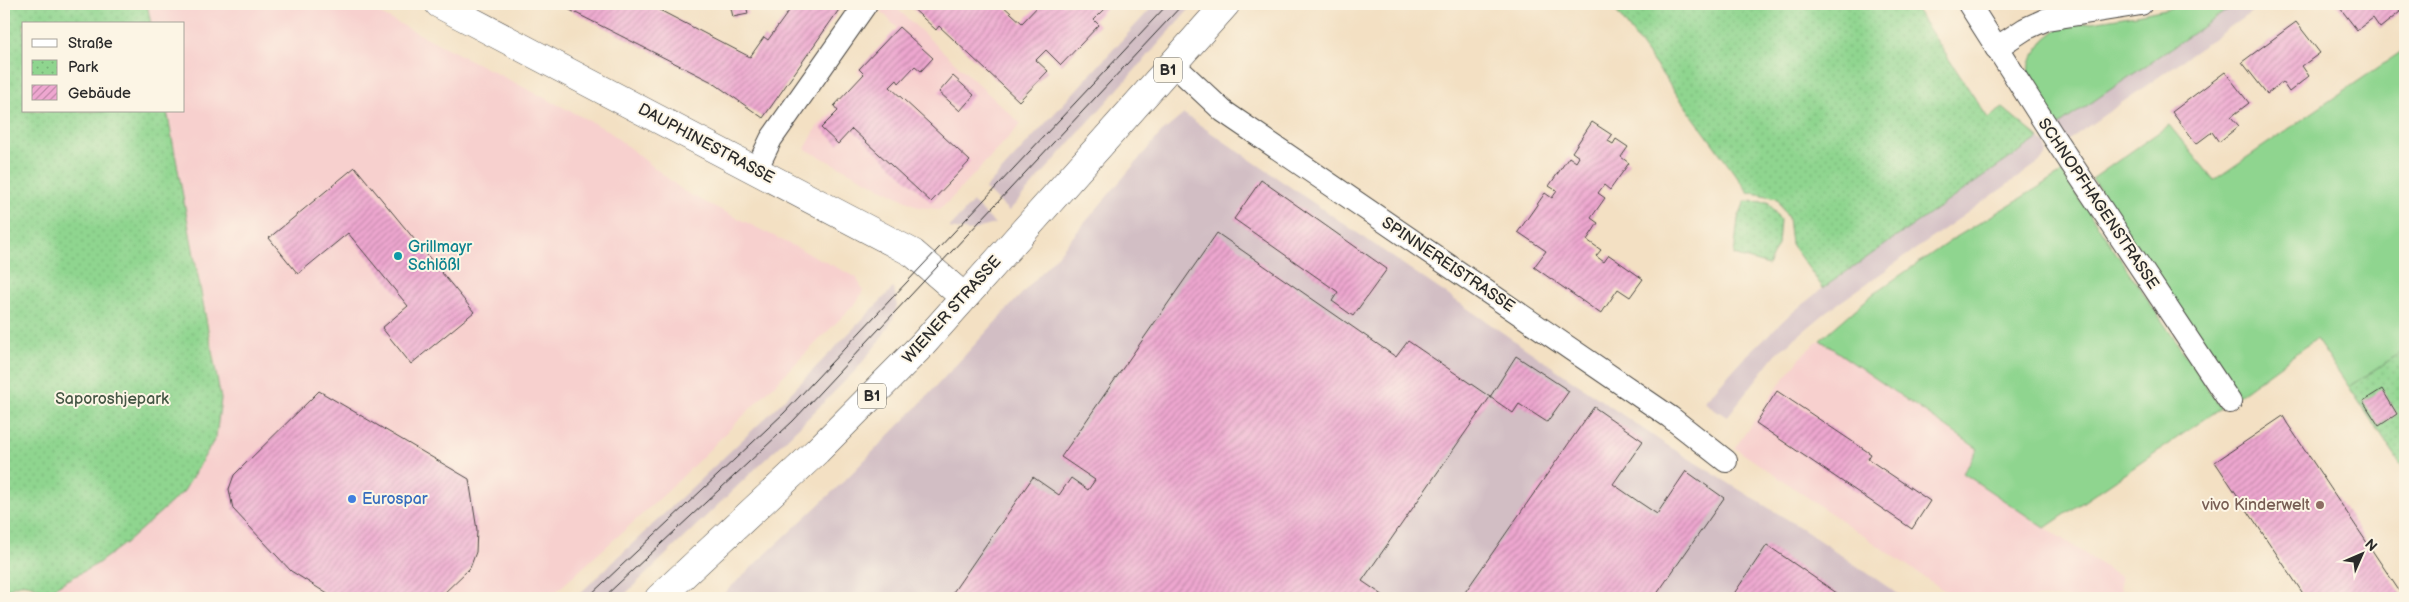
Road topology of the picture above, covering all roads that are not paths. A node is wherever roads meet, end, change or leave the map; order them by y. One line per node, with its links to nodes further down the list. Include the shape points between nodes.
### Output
1 (439, 4): 8 (main road, DAUPHINESTRASSE)
2 (866, 4): 8 (street, via 771,139)
3 (1226, 4): 7 (main road, WIENER STRASSE / B1)
4 (1969, 4): 6 (street, SCHNOPFHAGENSTRASSE)
5 (2141, 4): 6 (street, via 2047,19)
6 (1996, 48): 10 (street, SCHNOPFHAGENSTRASSE)
7 (1173, 64): 9 (main road, WIENER STRASSE / B1); 11 (street, SPINNEREISTRASSE, via 1223,111 1670,417)
8 (756, 170): 9 (main road, DAUPHINESTRASSE, via 913,253)
9 (964, 297): 12 (main road, WIENER STRASSE / B1, via 917,351 817,451)
10 (2230, 402)
11 (1726, 461)
12 (659, 598)

